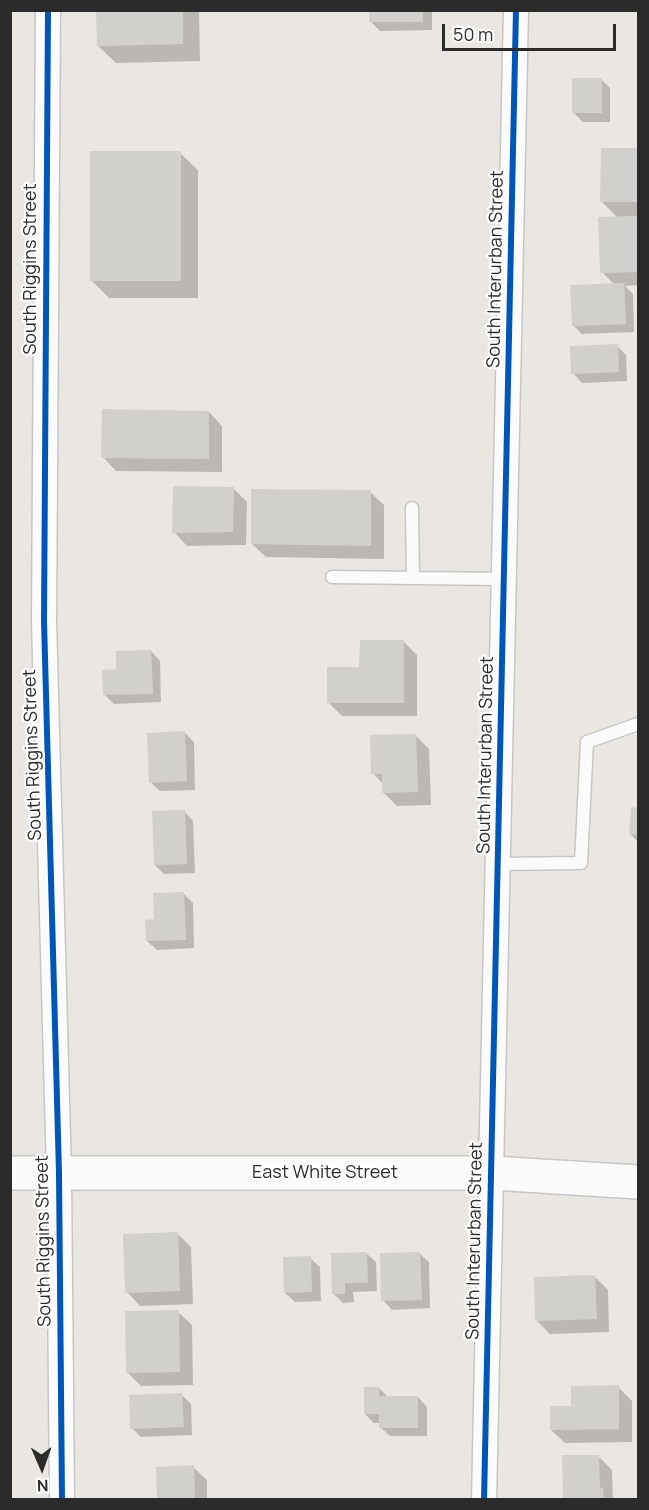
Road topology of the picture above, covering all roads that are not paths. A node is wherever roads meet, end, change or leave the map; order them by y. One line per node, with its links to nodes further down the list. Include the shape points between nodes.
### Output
1 (48, 10): 10 (street, South Riggins Street, via 44,621)
2 (516, 10): 6 (street, South Interurban Street)
3 (412, 508): 5 (lane)
4 (332, 578): 5 (lane)
5 (412, 578): 6 (lane)
6 (504, 579): 8 (street, South Interurban Street)
7 (639, 724): 8 (lane, via 587,742 581,863)
8 (498, 864): 11 (street, South Interurban Street)
9 (10, 1173): 10 (main road, East White Street)
10 (59, 1173): 11 (main road, East White Street); 13 (street, South Riggins Street)
11 (492, 1173): 12 (main road, East White Street); 14 (street, South Interurban Street)
12 (639, 1182)
13 (62, 1500)
14 (484, 1500)

